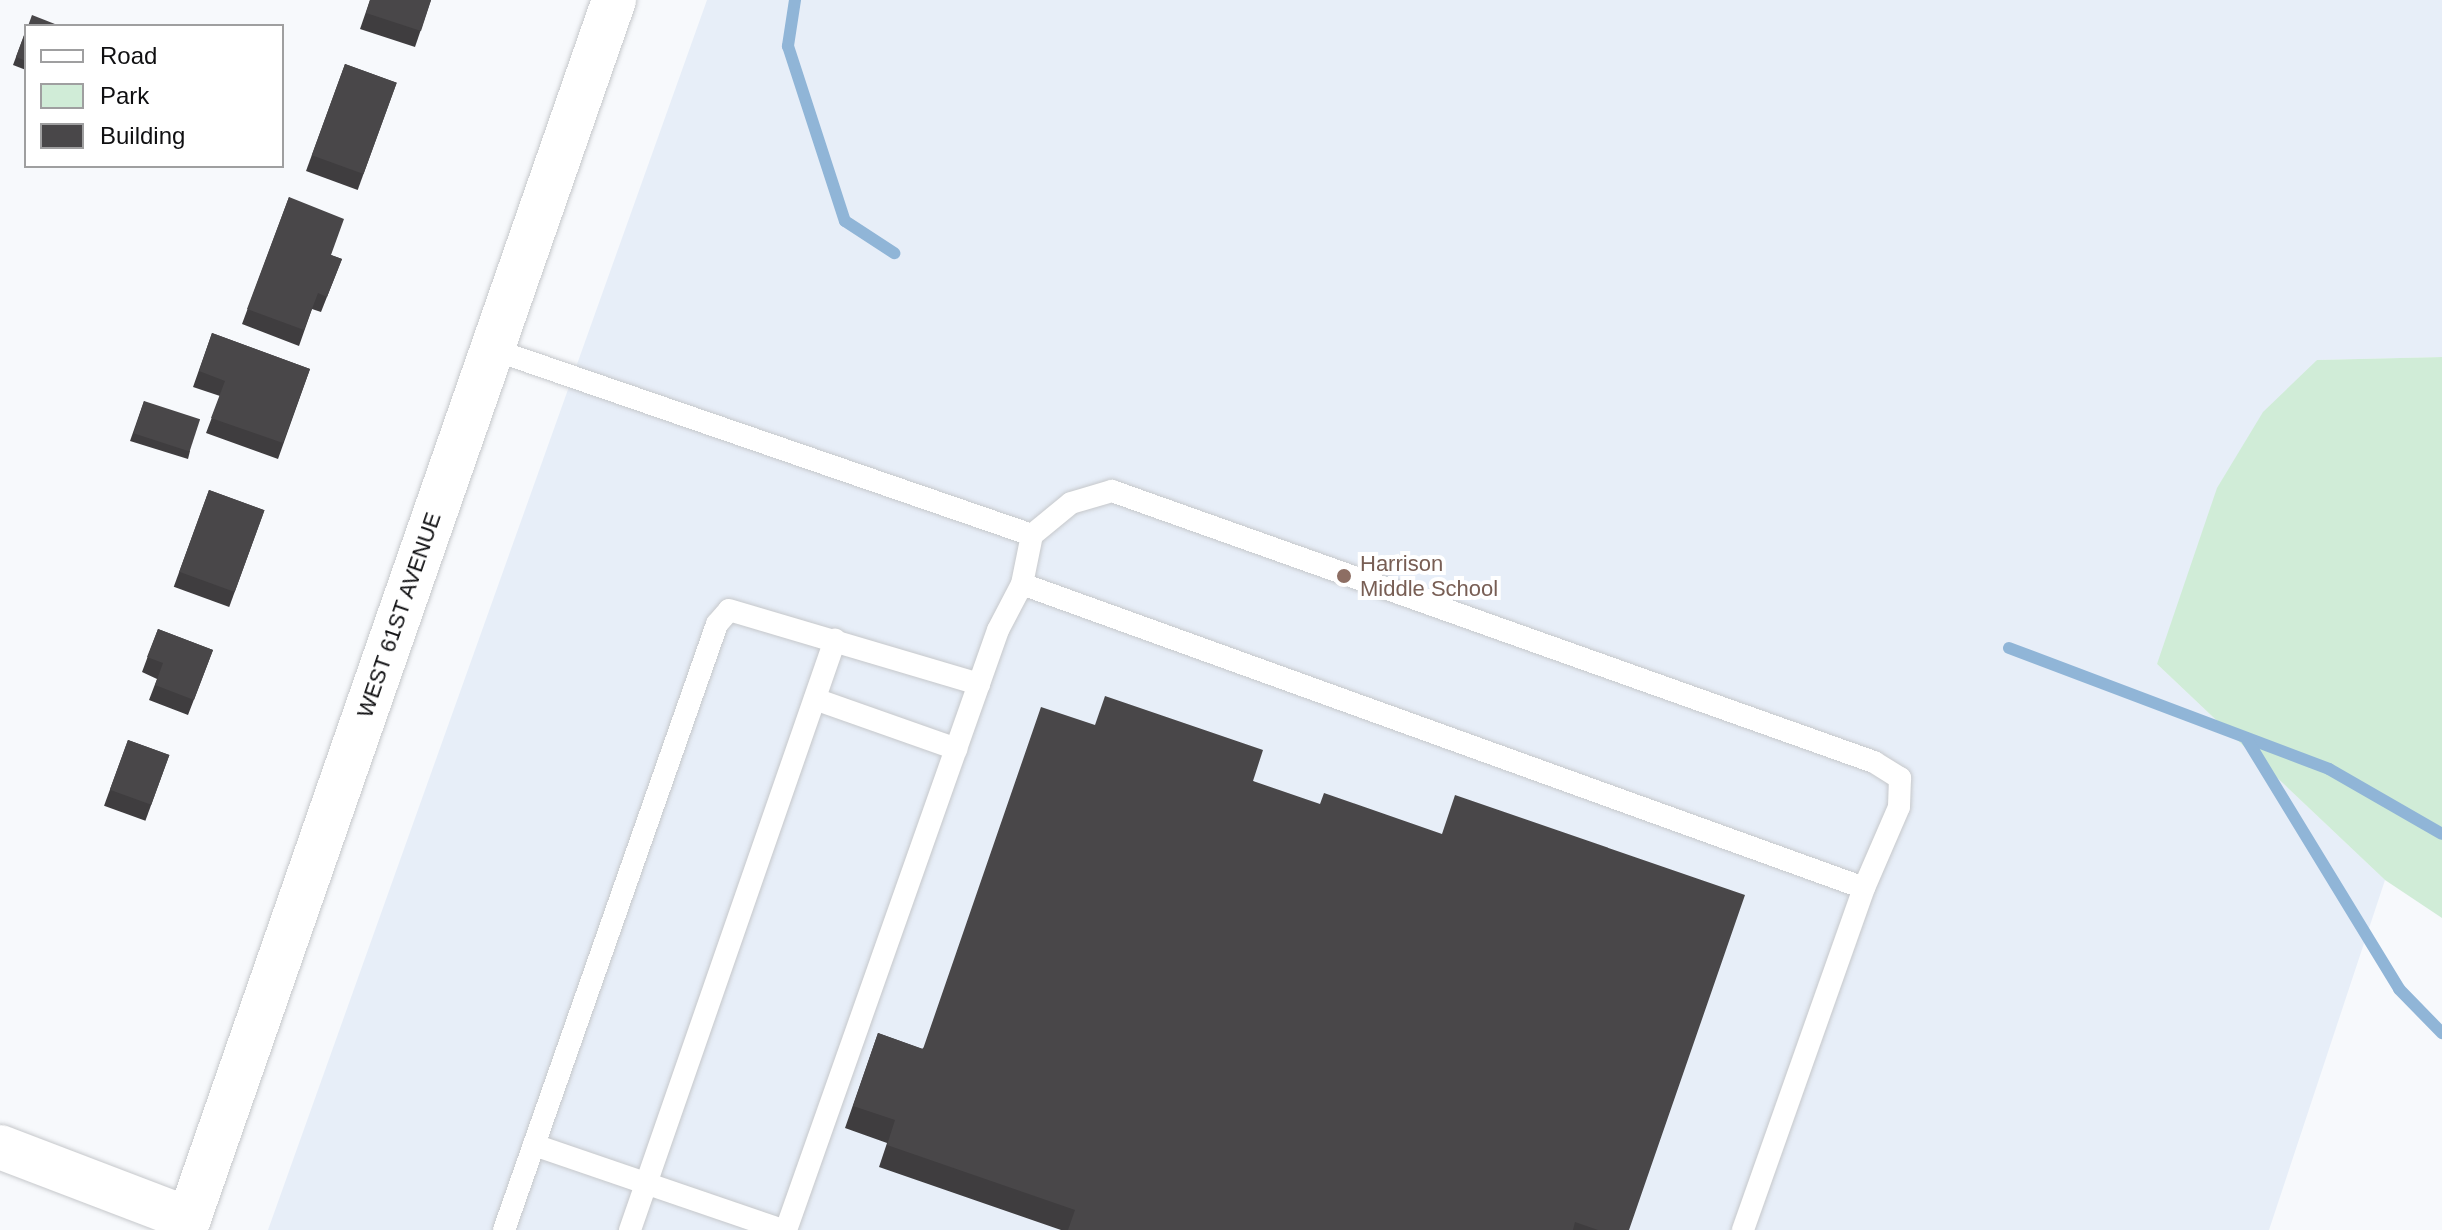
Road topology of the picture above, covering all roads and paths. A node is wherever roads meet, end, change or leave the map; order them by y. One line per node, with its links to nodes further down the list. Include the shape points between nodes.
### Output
1 (614, 0): 2 (main road, WEST 61ST AVENUE)
2 (492, 349): 3 (lane); 13 (main road, WEST 61ST AVENUE)
3 (1032, 535): 4 (lane); 9 (lane, via 1071,503 1112,491 1874,762 1900,778 1899,807)
4 (1022, 584): 6 (lane); 9 (lane)
5 (835, 640): 6 (lane); 7 (lane); 10 (lane, via 729,610 717,624)
6 (979, 684): 8 (lane)
7 (815, 699): 8 (lane); 12 (lane)
8 (956, 749): 16 (lane)
9 (1864, 888): 17 (lane)
10 (534, 1145): 12 (lane); 14 (lane)
11 (0, 1147): 13 (main road)
12 (646, 1184): 15 (lane); 16 (lane)
13 (187, 1224)
14 (504, 1230)
15 (630, 1230)
16 (784, 1230)
17 (1743, 1230)

